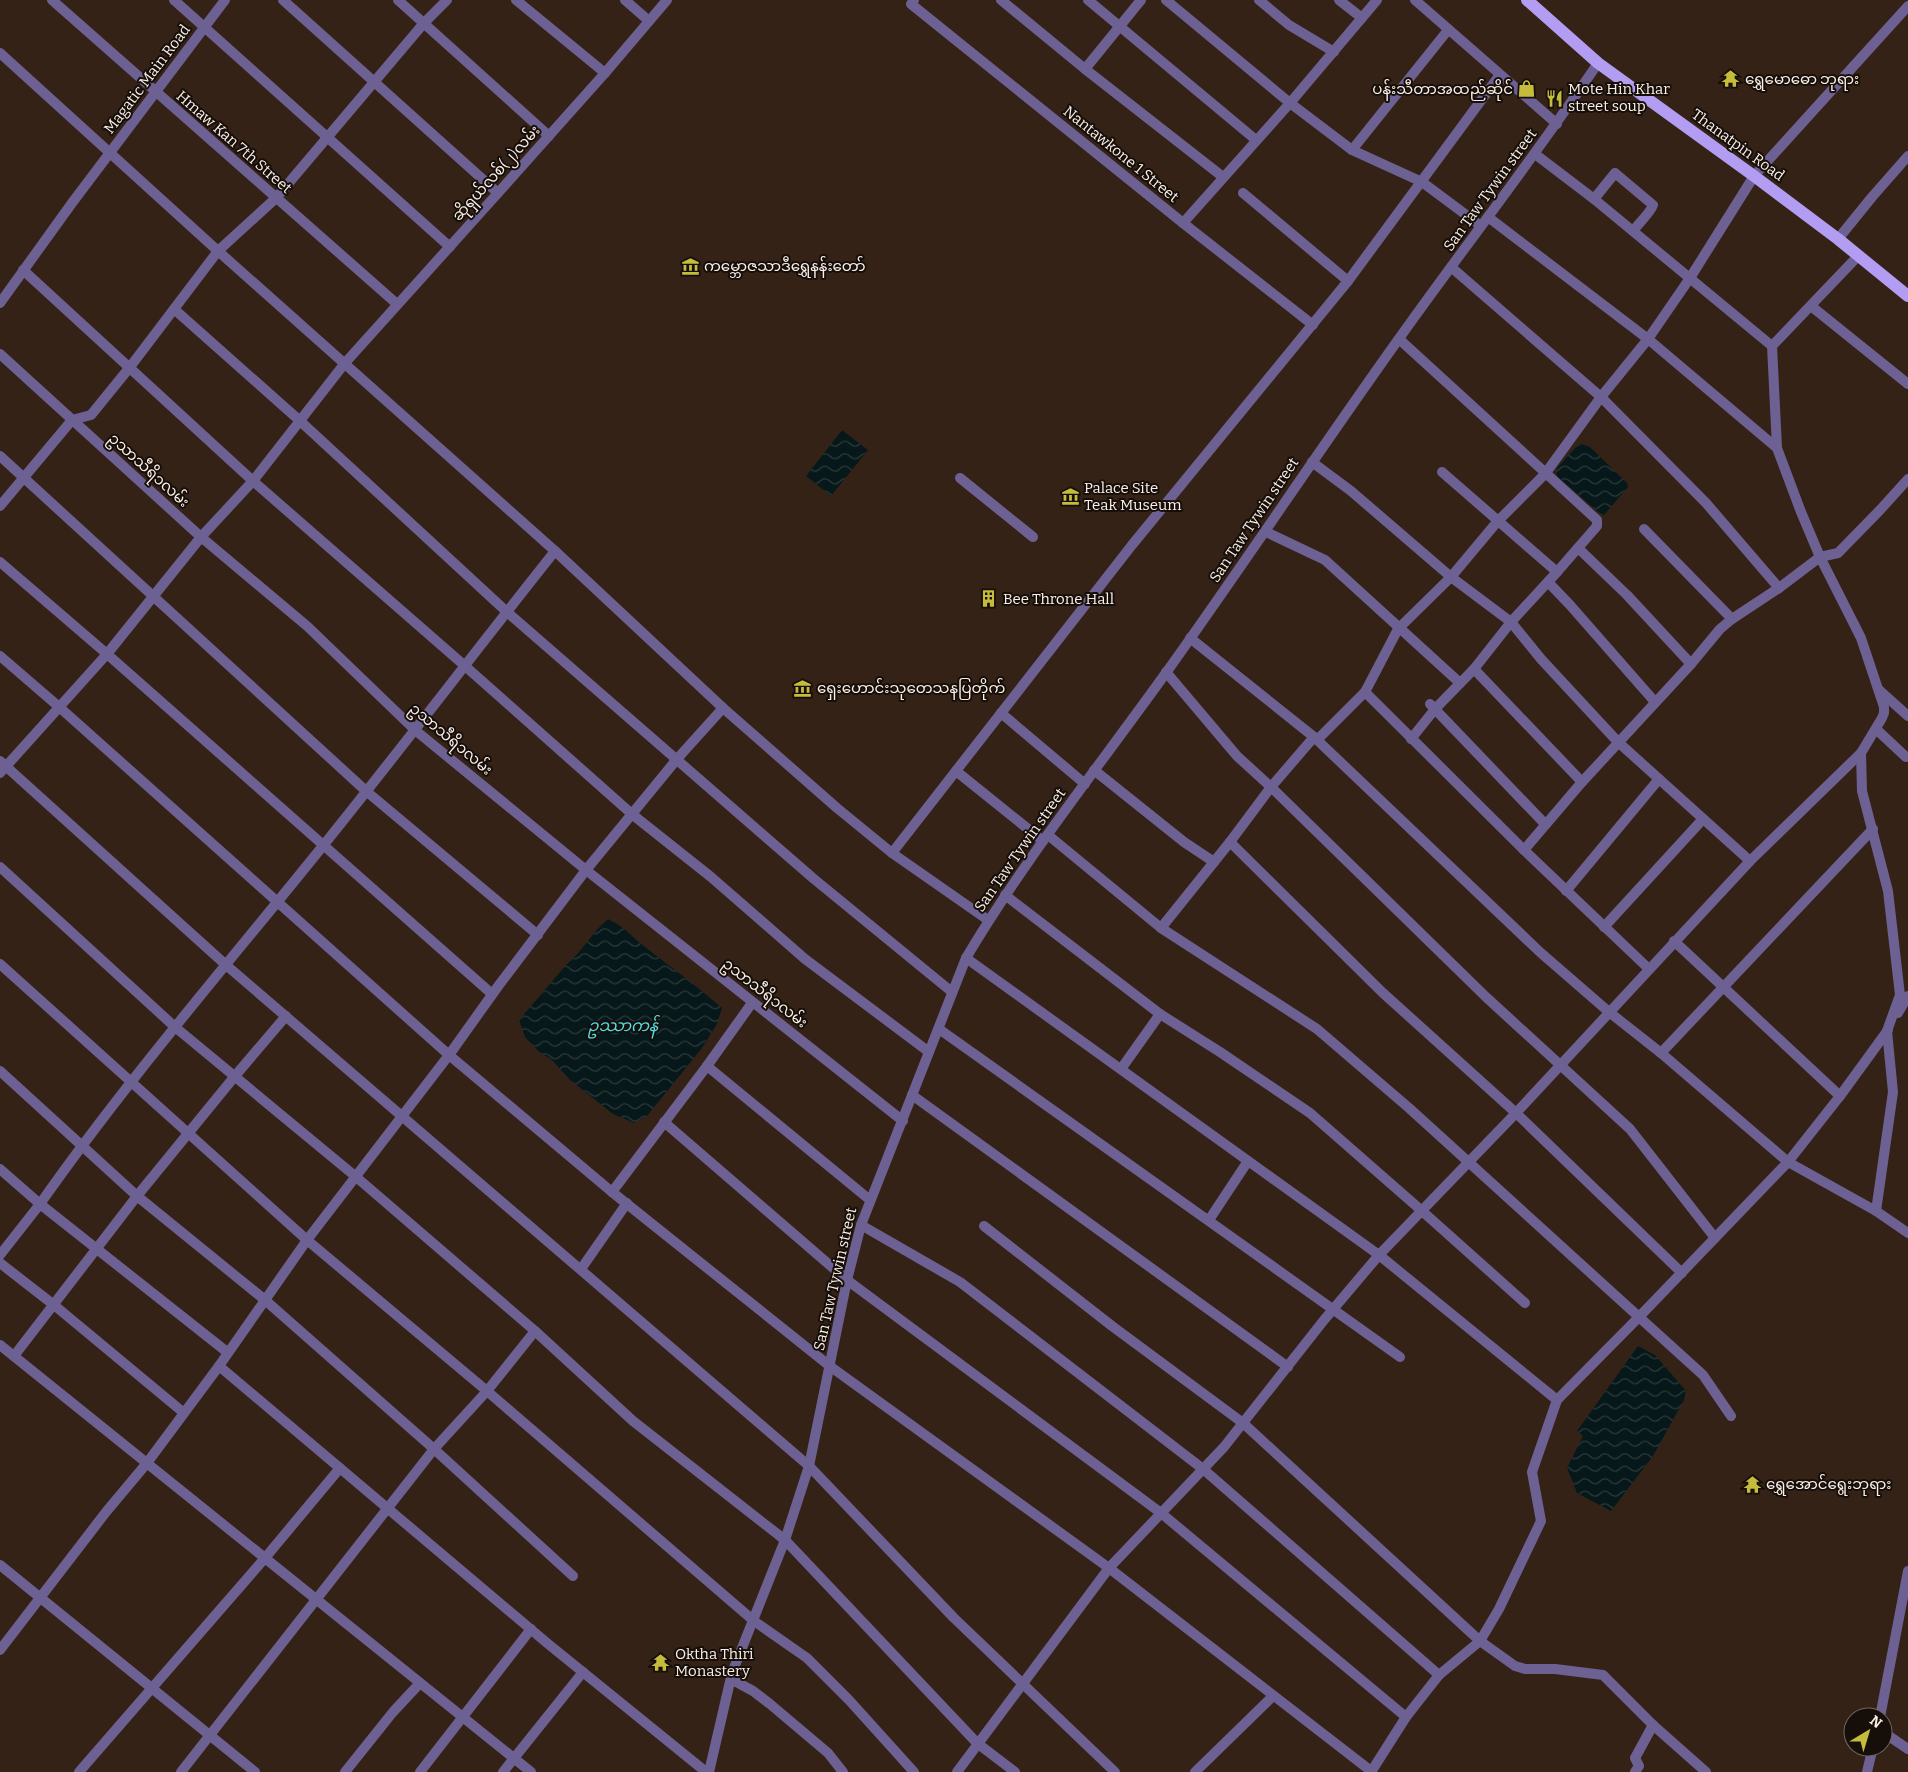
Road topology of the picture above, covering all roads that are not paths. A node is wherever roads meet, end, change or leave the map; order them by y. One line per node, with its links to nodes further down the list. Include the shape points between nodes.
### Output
1 (52, 0): 34 (street, Hmaw Kan 7th Street)
2 (174, 0): 25 (street)
3 (225, 0): 25 (street, Magatic Main Road)
4 (283, 0): 33 (street)
5 (398, 0): 23 (street)
6 (447, 0): 23 (street)
7 (516, 0): 31 (street)
8 (625, 0): 22 (street)
9 (667, 0): 22 (street, ဆိုရှယ်လစ်(၂)လမ်း)
10 (1001, 0): 30 (street)
11 (1088, 0): 24 (street)
12 (1141, 0): 24 (street)
13 (1166, 0): 35 (street)
14 (1259, 0): 27 (street, via 1289,25)
15 (1339, 0): 21 (street)
16 (1377, 0): 21 (street)
17 (1415, 0): 26 (street)
18 (1527, 0): 29 (main road, Thanatpin Road)
19 (912, 2): 52 (street, Nantawkone 1 Street)
20 (1908, 6): 44 (street)
21 (1362, 18): 27 (street)
22 (649, 21): 31 (street, ဆိုရှယ်လစ်(၂)လမ်း)
23 (424, 23): 33 (street); 37 (street)
24 (1119, 26): 30 (street); 39 (street)
25 (206, 27): 34 (street, Magatic Main Road); 38 (street)
26 (1448, 30): 32 (street); 40 (street)
27 (1334, 52): 35 (street)
28 (0, 53): 41 (street)
29 (1598, 63): 36 (street, San Taw Tywin street); 44 (main road, Thanatpin Road)
30 (1085, 69): 45 (street)
31 (605, 73): 37 (street, ဆိုရှယ်လစ်(၂)လမ်း)
32 (1499, 76): 36 (street); 46 (street)
33 (374, 81): 38 (street); 47 (street)
34 (155, 92): 41 (street, Magatic Main Road); 49 (street, Hmaw Kan 7th Street)
35 (1290, 103): 39 (street); 40 (street)
36 (1557, 124): 42 (street, San Taw Tywin street)
37 (549, 136): 47 (street, ဆိုရှယ်လစ်(၂)လမ်း)
38 (328, 138): 49 (street); 56 (street)
39 (1256, 140): 45 (street)
40 (1352, 150): 46 (street)
41 (110, 152): 57 (street); 60 (street, Magatic Main Road)
42 (1535, 154): 50 (street); 51 (street, San Taw Tywin street)
43 (1908, 156): 55 (street)
44 (1754, 176): 55 (main road, Thanatpin Road); 61 (street)
45 (1224, 177): 52 (street)
46 (1422, 182): 53 (street); 62 (street)
47 (498, 193): 56 (street, ဆိုရှယ်လစ်(၂)လမ်း)
48 (1243, 193): 62 (street)
49 (276, 198): 57 (street); 65 (street, Hmaw Kan 7th Street)
50 (1594, 200): 54 (street); 54 (street, via 1615,173 1652,205)
51 (1488, 217): 53 (street, San Taw Tywin street); 70 (street)
52 (1183, 223): 68 (street, Nantawkone 1 Street)
53 (1482, 226): 59 (street, San Taw Tywin street)
54 (1633, 231): 61 (street)
55 (1838, 239): 58 (main road, Thanatpin Road)
56 (450, 247): 65 (street, ဆိုရှယ်လစ်(၂)လမ်း)
57 (218, 252): 67 (street); 73 (street)
58 (1858, 256): 63 (main road, Thanatpin Road); 66 (street)
59 (1451, 267): 69 (street, San Taw Tywin street); 76 (street)
60 (23, 270): 64 (street, Magatic Main Road); 74 (street)
61 (1690, 278): 70 (street); 71 (street)
62 (1348, 281): 68 (street)
63 (1908, 296)
64 (0, 303)
65 (397, 304): 73 (street, ဆိုရှယ်လစ်(၂)လမ်း)
66 (1811, 306): 71 (street); 75 (street)
67 (174, 309): 74 (street); 78 (street)
68 (1313, 325): 121 (street, via 1132,545)
69 (1399, 339): 81 (street, San Taw Tywin street); 83 (street)
70 (1648, 339): 76 (street); 79 (street)
71 (1772, 346): 79 (street)
72 (0, 354): 77 (street, ဥသာသီရိ၁လမ်း)
73 (345, 363): 78 (street, ဆိုရှယ်လစ်(၂)လမ်း); 95 (street)
74 (130, 368): 77 (street, via 91,414); 87 (street)
75 (1908, 384)
76 (1601, 397): 83 (street); 101 (street, via 1706,503)
77 (72, 420): 84 (street); 92 (street, ဥသာသီရိ၁လမ်း)
78 (299, 420): 87 (street, ဆိုရှယ်လစ်(၂)လမ်း); 103 (street)
79 (1778, 448): 96 (street)
80 (0, 456): 84 (street)
81 (1312, 462): 91 (street, San Taw Tywin street); 99 (street, via 1351,491)
82 (1442, 472): 89 (street)
83 (1545, 474): 89 (street); 94 (street, via 1597,520 1597,526)
84 (23, 478): 88 (street); 102 (street)
85 (960, 478): 93 (street)
86 (1908, 479): 96 (street, via 1838,553)
87 (253, 481): 92 (street, ဆိုရှယ်လစ်(၂)လမ်း); 111 (street)
88 (0, 506)
89 (1497, 522): 98 (street); 99 (street)
90 (1644, 529): 104 (street)
91 (1264, 531): 106 (street, via 1325,560); 107 (street, San Taw Tywin street)
92 (201, 537): 102 (street, ဆိုရှယ်လစ်(၂)လမ်း); 124 (street, ဥသာသီရိ၁လမ်း, via 307,626)
93 (1033, 537)
94 (1578, 548): 98 (street); 110 (street)
95 (555, 551): 103 (street); 120 (street)
96 (1820, 557): 101 (street); 115 (street, via 1861,638)
97 (0, 562): 108 (street)
98 (1557, 572): 100 (street)
99 (1451, 577): 105 (street); 106 (street)
100 (1548, 582): 105 (street); 117 (street)
101 (1779, 588): 104 (street)
102 (154, 597): 108 (street, ဆိုရှယ်လစ်(၂)လမ်း); 138 (street)
103 (507, 612): 111 (street); 130 (street)
104 (1732, 619): 110 (street)
105 (1510, 622): 112 (street); 127 (street)
106 (1398, 629): 114 (street); 116 (street)
107 (1190, 638): 113 (street, San Taw Tywin street); 125 (street)
108 (108, 654): 118 (street, ဆိုရှယ်လစ်(၂)လမ်း); 145 (street)
109 (0, 656): 118 (street)
110 (1692, 664): 117 (street)
111 (465, 666): 124 (street); 139 (street)
112 (1474, 670): 114 (street); 135 (street)
113 (1166, 672): 132 (street, San Taw Tywin street); 137 (street, via 1238,756)
114 (1460, 683): 119 (street)
115 (1878, 689): 122 (street); 123 (street, via 1884,713)
116 (1365, 692): 125 (street); 126 (street)
117 (1655, 702): 127 (street)
118 (58, 706): 131 (street, ဆိုရှယ်လစ်(၂)လမ်း); 154 (street)
119 (1433, 707): 126 (street); 141 (street)
120 (723, 708): 130 (street); 147 (street)
121 (1001, 713): 133 (street); 136 (street)
122 (1908, 716)
123 (1876, 729): 128 (street); 129 (street)
124 (415, 730): 138 (street); 151 (street, ဥသာသီရိ၁လမ်း)
125 (1316, 738): 137 (street); 169 (street, via 1540,952)
126 (1411, 739): 146 (street)
127 (1618, 742): 134 (street); 135 (street)
128 (1861, 753): 142 (street, via 1862,790); 148 (street)
129 (1906, 757)
130 (677, 760): 139 (street); 165 (street)
131 (2, 766): 162 (street)
132 (1094, 770): 136 (street, San Taw Tywin street); 149 (street)
133 (956, 771): 143 (street); 147 (street)
134 (1659, 780): 140 (street); 152 (street)
135 (1582, 782): 141 (street)
136 (1085, 784): 143 (street, San Taw Tywin street)
137 (1271, 787): 144 (street); 178 (street, via 1486,997)
138 (366, 791): 145 (street); 158 (street)
139 (633, 815): 151 (street); 175 (street, via 711,877 805,960)
140 (1703, 819): 148 (street); 156 (street)
141 (1545, 824): 146 (street)
142 (1873, 830): 164 (street); 174 (street, via 1888,891 1900,995)
143 (1045, 838): 153 (street, San Taw Tywin street); 157 (street)
144 (1230, 842): 149 (street); 186 (street, via 1383,993)
145 (323, 846): 154 (street); 166 (street)
146 (1524, 850): 152 (street)
147 (892, 853): 155 (street)
148 (1750, 861): 159 (street)
149 (1214, 862): 157 (street)
150 (0, 867): 172 (street)
151 (586, 870): 158 (street); 168 (street, ဥသာသီရိ၁လမ်း)
152 (1566, 891): 156 (street)
153 (1005, 895): 155 (street, San Taw Tywin street); 170 (street)
154 (277, 902): 162 (street); 177 (street)
155 (988, 920): 160 (street, San Taw Tywin street)
156 (1604, 927): 163 (street)
157 (1160, 928): 194 (street, via 1317,1028)
158 (538, 935): 166 (street)
159 (1674, 941): 163 (street); 164 (street)
160 (966, 958): 165 (street, San Taw Tywin street); 180 (street)
161 (0, 964): 183 (street)
162 (226, 965): 171 (street); 172 (street)
163 (1649, 969): 169 (street)
164 (1724, 986): 176 (street); 185 (street)
165 (952, 992): 173 (street, San Taw Tywin street)
166 (492, 994): 177 (street)
167 (1908, 996): 174 (street)
168 (752, 1003): 179 (street); 188 (street, ဥသာသီရိ၁လမ်း)
169 (1609, 1012): 176 (street); 178 (street)
170 (1160, 1014): 180 (street); 202 (street, via 1310,1113)
171 (286, 1016): 182 (street); 187 (street)
172 (175, 1027): 182 (street); 183 (street)
173 (939, 1029): 175 (street, San Taw Tywin street); 204 (street)
174 (1887, 1031): 185 (street); 203 (street, via 1893,1092)
175 (930, 1052): 184 (street, San Taw Tywin street)
176 (1661, 1053): 193 (street)
177 (449, 1055): 187 (street); 197 (street)
178 (1561, 1065): 186 (street); 208 (street, via 1630,1129)
179 (707, 1066): 189 (street); 199 (street)
180 (1121, 1069): 192 (street)
181 (0, 1071): 191 (street)
182 (235, 1076): 190 (street); 196 (street)
183 (130, 1082): 190 (street); 191 (street)
184 (912, 1095): 188 (street, San Taw Tywin street); 229 (street)
185 (1840, 1096): 193 (street)
186 (1516, 1113): 194 (street); 215 (street)
187 (402, 1115): 196 (street); 214 (street)
188 (903, 1121): 199 (street, San Taw Tywin street)
189 (664, 1122): 197 (street); 216 (street)
190 (188, 1134): 198 (street); 209 (street)
191 (82, 1144): 198 (street); 201 (street)
192 (1248, 1161): 204 (street); 212 (street)
193 (1788, 1162): 203 (street); 208 (street)
194 (1469, 1163): 202 (street); 221 (street)
195 (0, 1169): 201 (street)
196 (355, 1176): 209 (street); 222 (street)
197 (612, 1192): 200 (street)
198 (137, 1196): 210 (street); 217 (street)
199 (870, 1200): 205 (street, San Taw Tywin street)
200 (627, 1203): 214 (street); 228 (street)
201 (40, 1204): 210 (street); 211 (street)
202 (1422, 1211): 212 (street); 218 (street)
203 (1876, 1211): 207 (street)
204 (1209, 1220): 220 (street)
205 (861, 1225): 216 (street, San Taw Tywin street); 239 (street, via 960,1282)
206 (984, 1226): 234 (street)
207 (1908, 1233)
208 (1715, 1238): 215 (street)
209 (307, 1240): 217 (street); 230 (street)
210 (97, 1250): 219 (street); 224 (street)
211 (0, 1254)
212 (1379, 1255): 220 (street); 231 (street)
213 (0, 1263): 219 (street)
214 (581, 1269): 237 (street)
215 (1682, 1273): 221 (street)
216 (847, 1280): 228 (street, San Taw Tywin street); 241 (street)
217 (265, 1300): 224 (street); 235 (street)
218 (1525, 1303)
219 (54, 1305): 225 (street); 232 (street)
220 (1334, 1309): 226 (street); 229 (street)
221 (1639, 1317): 231 (street); 233 (street, via 1703,1375)
222 (534, 1330): 230 (street); 242 (street, via 633,1421)
223 (0, 1345): 225 (street)
224 (227, 1352): 227 (street)
225 (14, 1356): 236 (street)
226 (1400, 1357)
227 (219, 1366): 232 (street); 238 (street)
228 (831, 1366): 237 (street, San Taw Tywin street); 245 (street)
229 (1288, 1368): 234 (street)
230 (487, 1392): 235 (street); 250 (street)
231 (1557, 1400): 252 (street, via 1532,1472 1541,1521)
232 (184, 1413): 236 (street)
233 (1731, 1416)
234 (1243, 1423): 239 (street); 252 (street)
235 (434, 1450): 240 (street); 247 (street)
236 (147, 1463): 243 (street); 248 (street)
237 (809, 1466): 242 (street, San Taw Tywin street); 258 (street, via 954,1618)
238 (340, 1468): 240 (street); 243 (street)
239 (1203, 1469): 241 (street); 255 (street)
240 (388, 1508): 249 (street); 251 (street)
241 (1161, 1513): 245 (street); 263 (street)
242 (785, 1540): 250 (street, San Taw Tywin street); 267 (street)
243 (265, 1558): 249 (street); 259 (street)
244 (0, 1565): 248 (street)
245 (1109, 1568): 258 (street); 260 (street)
246 (1908, 1571): 261 (street)
247 (573, 1576)
248 (41, 1599): 253 (street); 259 (street)
249 (316, 1599): 257 (street); 265 (street)
250 (754, 1621): 256 (street, San Taw Tywin street); 282 (street, via 807,1658)
251 (531, 1630): 254 (street); 262 (street)
252 (1480, 1641): 255 (street); 264 (street, via 1515,1666 1525,1669 1603,1675)
253 (0, 1650)
254 (583, 1672): 270 (street); 280 (street)
255 (1439, 1675): 263 (street)
256 (731, 1679): 280 (street, San Taw Tywin street); 281 (street, via 770,1704 828,1753)
257 (420, 1683): 262 (street); 276 (street)
258 (1023, 1685): 267 (street); 285 (street)
259 (152, 1689): 265 (street); 273 (street)
260 (1273, 1696): 271 (street); 272 (street)
261 (1882, 1707)
262 (462, 1717): 270 (street); 277 (street)
263 (1406, 1717): 272 (street)
264 (1653, 1725): 286 (street, via 1635,1758 1639,1766); 287 (street)
265 (210, 1736): 274 (street); 275 (street)
266 (1893, 1739): 268 (street)
267 (977, 1743): 283 (street); 284 (street)
268 (1908, 1749)
269 (1871, 1757): 288 (street)
270 (514, 1758): 278 (street); 279 (street)
271 (1200, 1770)
272 (1371, 1771)
273 (79, 1772)
274 (181, 1772)
275 (255, 1772)
276 (345, 1772)
277 (420, 1772)
278 (503, 1772)
279 (531, 1772)
280 (708, 1772)
281 (843, 1772)
282 (914, 1772)
283 (957, 1772)
284 (1015, 1772)
285 (1115, 1772)
286 (1635, 1772)
287 (1706, 1772)
288 (1867, 1772)

